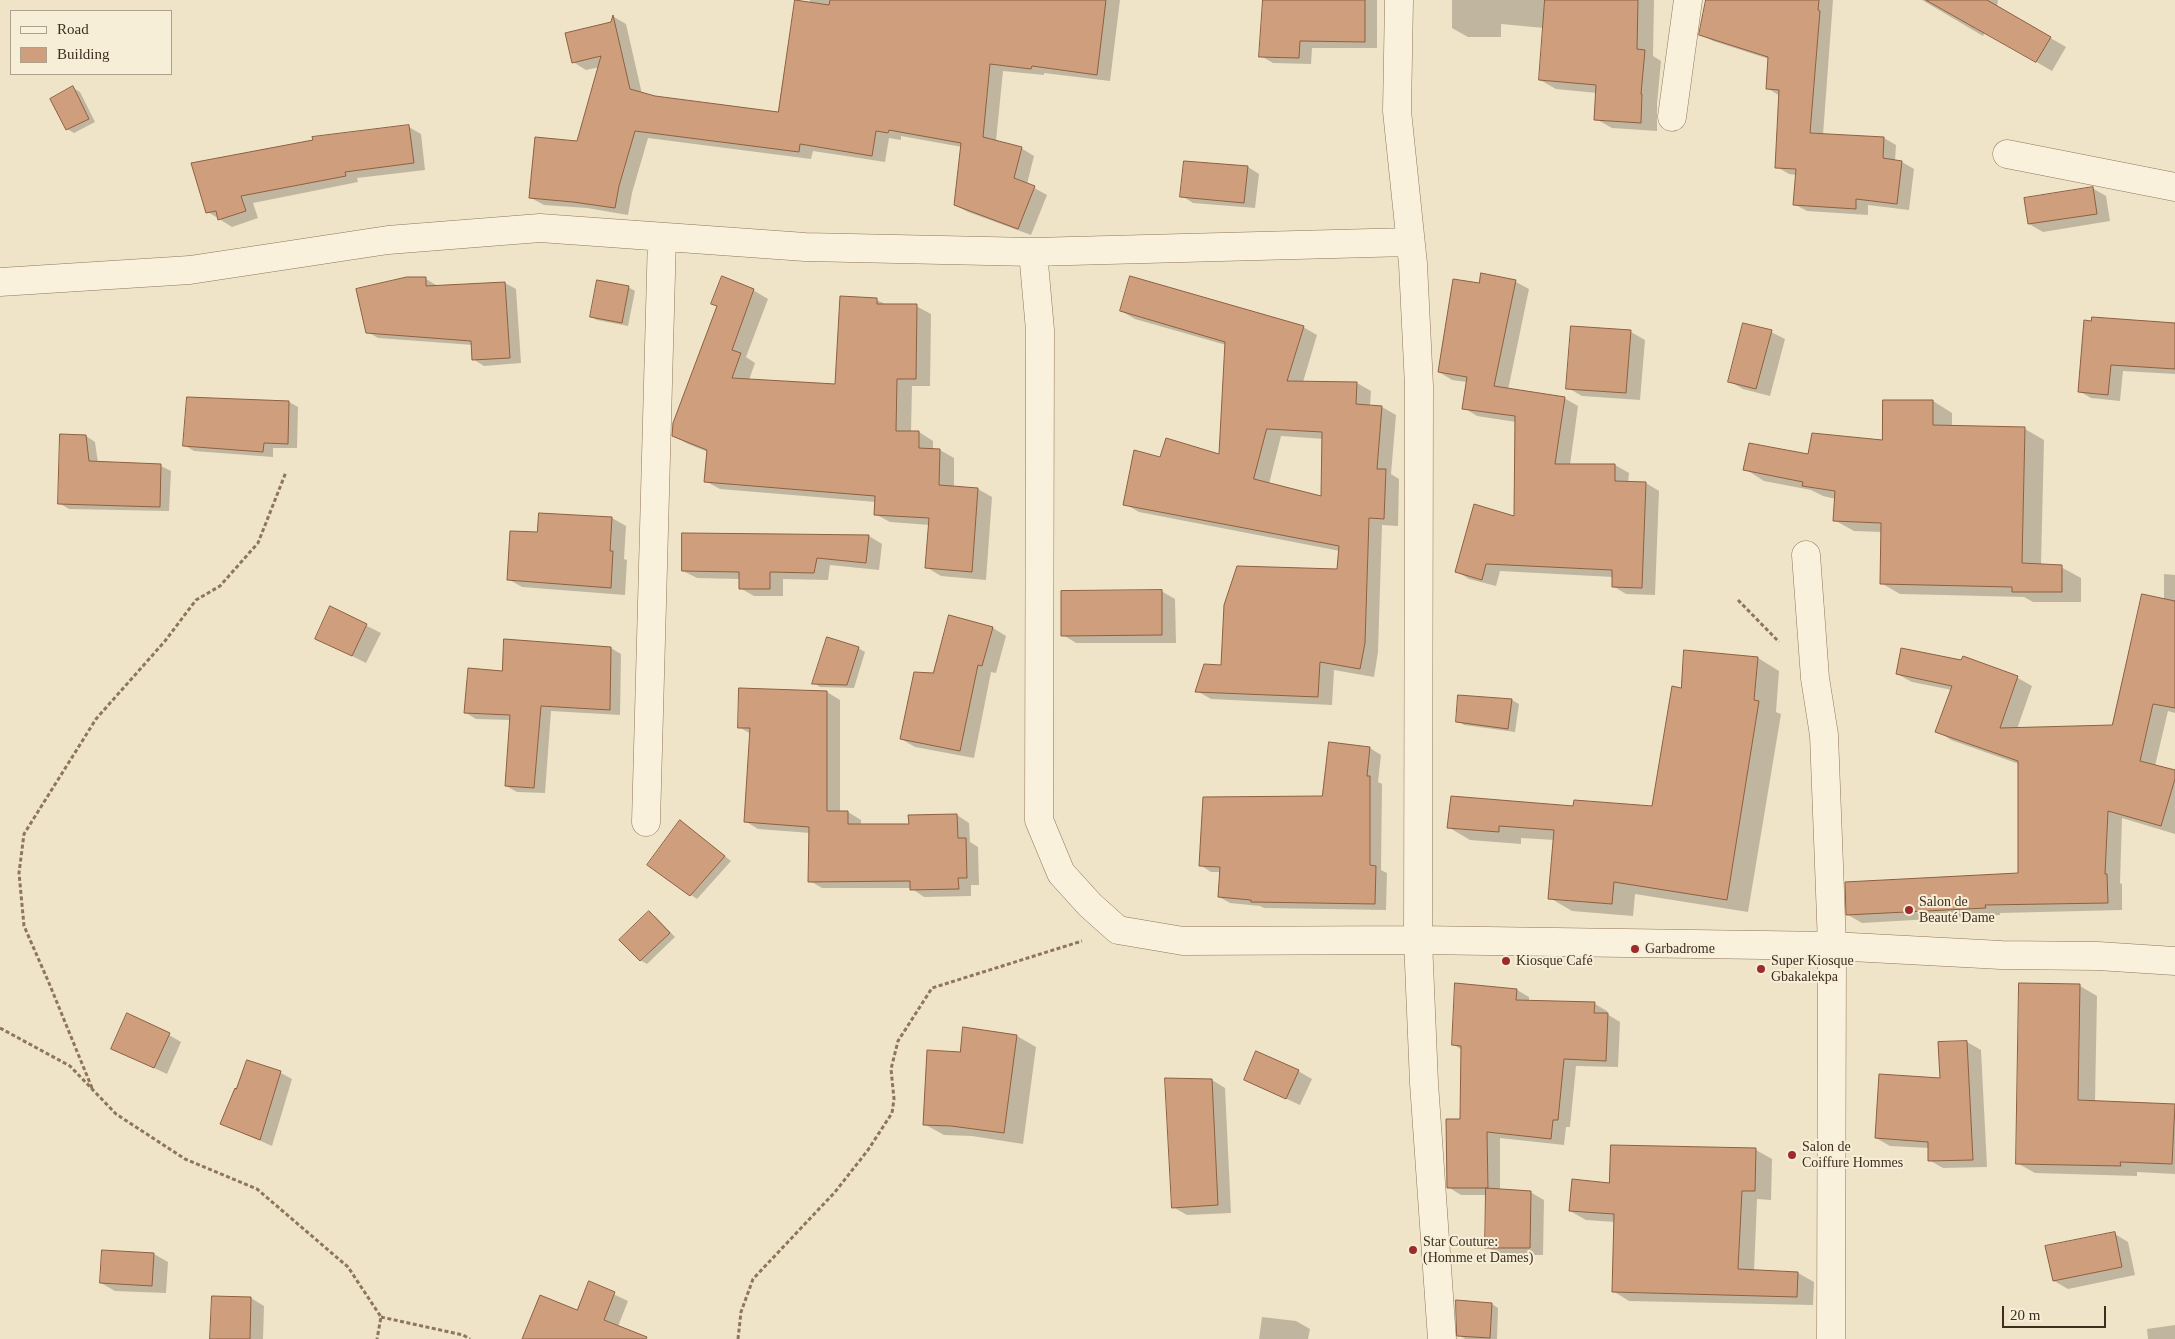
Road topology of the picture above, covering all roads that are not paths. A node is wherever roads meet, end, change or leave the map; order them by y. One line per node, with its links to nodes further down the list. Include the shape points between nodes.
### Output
1 (1399, 0): 7 (street, via 1397,111)
2 (1688, 0): 3 (street)
3 (1672, 117)
4 (2007, 154): 5 (street)
5 (2175, 188)
6 (662, 237): 8 (street, via 805,247); 9 (street, via 540,228 388,240 190,270); 11 (street)
7 (1409, 242): 8 (street); 12 (street, via 1419,386)
8 (1033, 252): 12 (street, via 1040,330 1040,820 1061,873 1118,930 1183,942)
9 (0, 282)
10 (1806, 554): 13 (street, via 1815,678 1824,735)
11 (646, 822)
12 (1418, 940): 13 (street); 15 (street, via 1424,1083)
13 (1832, 946): 14 (street); 16 (street)
14 (2175, 961)
15 (1442, 1339)
16 (1831, 1339)

